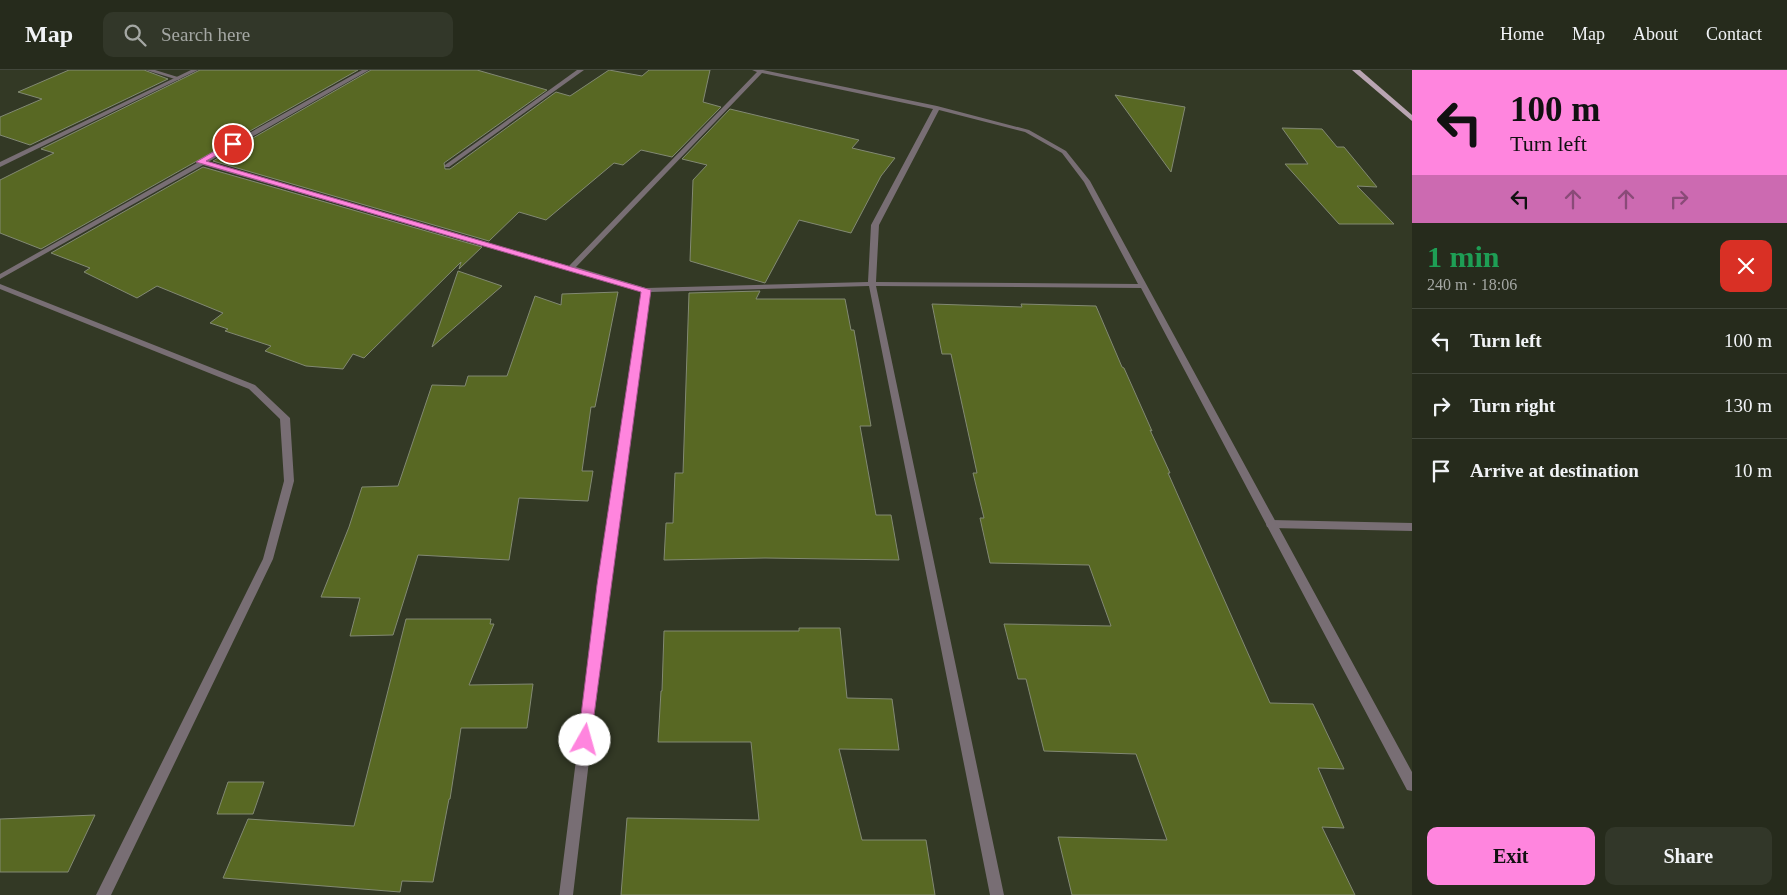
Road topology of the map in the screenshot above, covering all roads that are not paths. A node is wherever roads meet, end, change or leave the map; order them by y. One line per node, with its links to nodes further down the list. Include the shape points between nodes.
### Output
1 (149, 70): 7 (street)
2 (195, 70): 7 (street)
3 (366, 70): 10 (street)
4 (582, 70): 12 (street)
5 (1356, 70): 9 (main road)
6 (758, 71): 8 (street); 13 (street)
7 (178, 78): 11 (street)
8 (937, 108): 15 (street, via 875,225); 17 (street, via 1027,131 1064,152 1087,181)
9 (1412, 119)
10 (200, 162): 13 (street); 14 (street)
11 (0, 165)
12 (447, 166)
13 (572, 267): 18 (street)
14 (0, 276)
15 (872, 284): 17 (street); 18 (street); 24 (street)
16 (0, 286): 22 (street, via 252,387 285,418 289,481 268,559)
17 (1144, 286): 19 (street)
18 (646, 290): 23 (street, via 604,585)
19 (1271, 524): 20 (street); 21 (street)
20 (1412, 527)
21 (1412, 785)
22 (102, 895)
23 (566, 895)
24 (997, 895)

